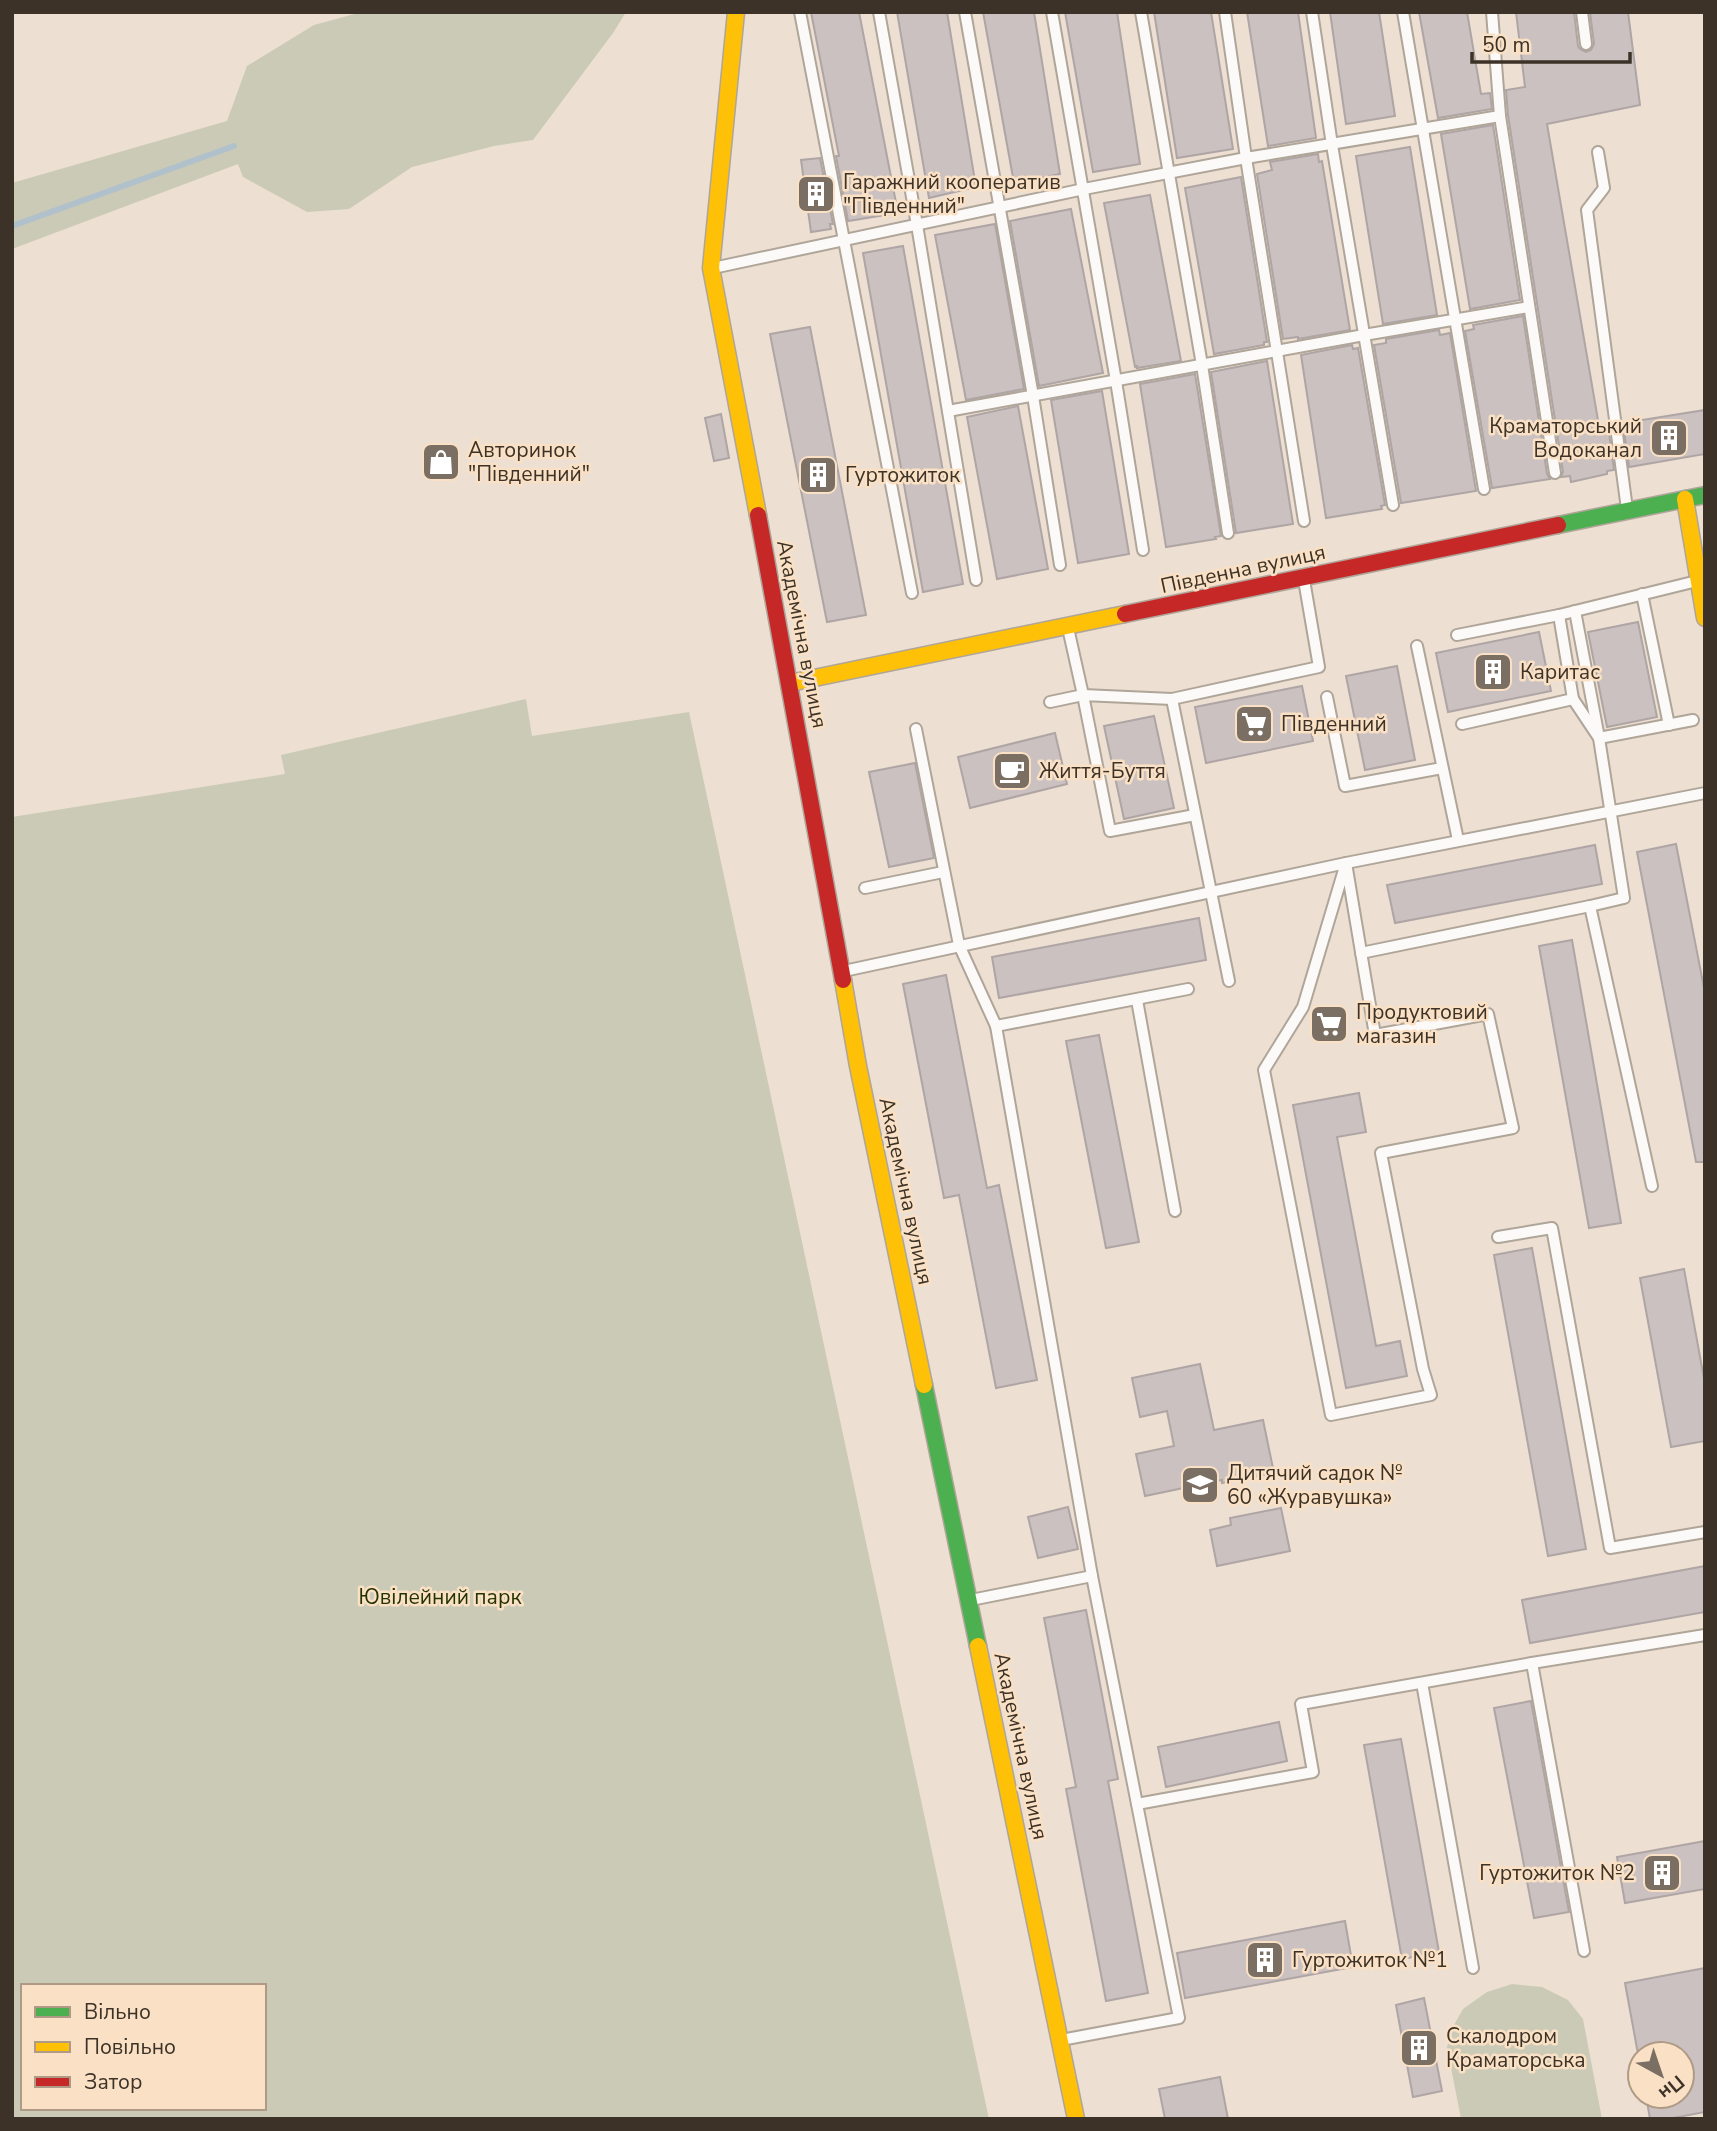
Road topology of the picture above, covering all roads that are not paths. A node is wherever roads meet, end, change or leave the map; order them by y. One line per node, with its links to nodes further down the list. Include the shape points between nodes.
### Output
1 (736, 12): 23 (street, Академічна вулиця)
2 (800, 12): 22 (lane)
3 (879, 12): 21 (lane)
4 (964, 12): 20 (lane)
5 (1052, 12): 19 (lane)
6 (1141, 12): 18 (lane)
7 (1225, 12): 17 (lane)
8 (1312, 12): 15 (lane)
9 (1403, 12): 14 (lane)
10 (1492, 12): 13 (lane)
11 (1582, 12): 12 (lane)
12 (1586, 44)
13 (1500, 116): 14 (lane); 24 (lane)
14 (1423, 130): 15 (lane); 25 (lane)
15 (1332, 145): 17 (lane); 26 (lane)
16 (1598, 152): 37 (lane, via 1604,188 1587,209)
17 (1246, 158): 18 (lane); 27 (lane)
18 (1168, 173): 19 (lane); 28 (lane)
19 (1084, 189): 20 (lane); 29 (lane)
20 (1000, 208): 21 (lane); 30 (lane)
21 (917, 225): 22 (lane); 31 (lane)
22 (844, 239): 23 (lane); 45 (lane)
23 (711, 268): 53 (street, Академічна вулиця)
24 (1529, 307): 25 (lane); 32 (lane)
25 (1455, 320): 26 (lane); 33 (lane)
26 (1364, 335): 27 (lane); 36 (lane)
27 (1277, 351): 28 (lane); 38 (lane)
28 (1202, 365): 29 (lane); 39 (lane)
29 (1116, 381): 30 (lane); 40 (lane)
30 (1033, 396): 31 (lane); 41 (lane)
31 (948, 411): 43 (lane)
32 (1555, 473)
33 (1484, 489)
34 (1705, 495): 35 (street, Південна вулиця)
35 (1685, 499): 37 (street, Південна вулиця); 44 (street)
36 (1393, 505)
37 (1628, 511): 42 (street, Південна вулиця)
38 (1304, 521)
39 (1228, 533)
40 (1143, 550)
41 (1060, 565)
42 (1303, 578): 50 (street, Південна вулиця); 56 (lane, via 1319,667)
43 (976, 580)
44 (1698, 580): 46 (lane); 49 (street)
45 (912, 593)
46 (1642, 594): 47 (lane); 61 (lane)
47 (1575, 611): 48 (lane); 63 (lane)
48 (1559, 615): 51 (lane); 57 (lane)
49 (1705, 618)
50 (1068, 626): 53 (street, Південна вулиця); 54 (lane)
51 (1457, 635)
52 (1417, 646): 64 (lane)
53 (790, 683): 76 (street, Академічна вулиця)
54 (1083, 695): 56 (lane); 58 (lane); 67 (lane, via 1110,831)
55 (1328, 697): 64 (lane, via 1345,786)
56 (1172, 699): 67 (lane)
57 (1573, 699): 60 (lane); 63 (lane)
58 (1050, 702)
59 (1693, 720): 61 (lane)
60 (1462, 723)
61 (1669, 725): 63 (lane)
62 (916, 729): 70 (lane)
63 (1599, 738): 66 (lane)
64 (1442, 768): 68 (lane)
65 (1705, 793): 66 (lane)
66 (1612, 810): 68 (lane); 73 (lane, via 1625,898)
67 (1195, 815): 72 (lane)
68 (1458, 840): 69 (lane)
69 (1346, 863): 72 (lane); 75 (lane); 75 (lane, via 1303,1007 1264,1070 1331,1415 1431,1395 1381,1153 1513,1128 1488,1014 1375,1035)
70 (943, 872): 71 (lane); 74 (lane)
71 (865, 888)
72 (1210, 892): 74 (lane); 77 (lane)
73 (1590, 906): 75 (lane); 81 (lane)
74 (959, 945): 76 (lane); 80 (lane)
75 (1361, 953)
76 (841, 971): 86 (street, Академічна вулиця)
77 (1229, 981)
78 (1188, 989): 79 (lane)
79 (1137, 999): 80 (lane); 82 (lane)
80 (996, 1026): 85 (lane)
81 (1651, 1186)
82 (1175, 1211)
83 (1498, 1237): 84 (lane, via 1552,1228 1610,1548)
84 (1705, 1532)
85 (1092, 1576): 86 (lane); 90 (lane)
86 (969, 1600): 93 (street, Академічна вулиця)
87 (1705, 1635): 88 (lane)
88 (1532, 1664): 89 (lane); 91 (lane)
89 (1422, 1683): 90 (lane, via 1301,1704 1313,1772); 92 (lane)
90 (1137, 1804): 93 (lane, via 1179,2018)
91 (1584, 1951)
92 (1473, 1968)
93 (1061, 2040): 94 (street, Академічна вулиця)
94 (1076, 2119)

